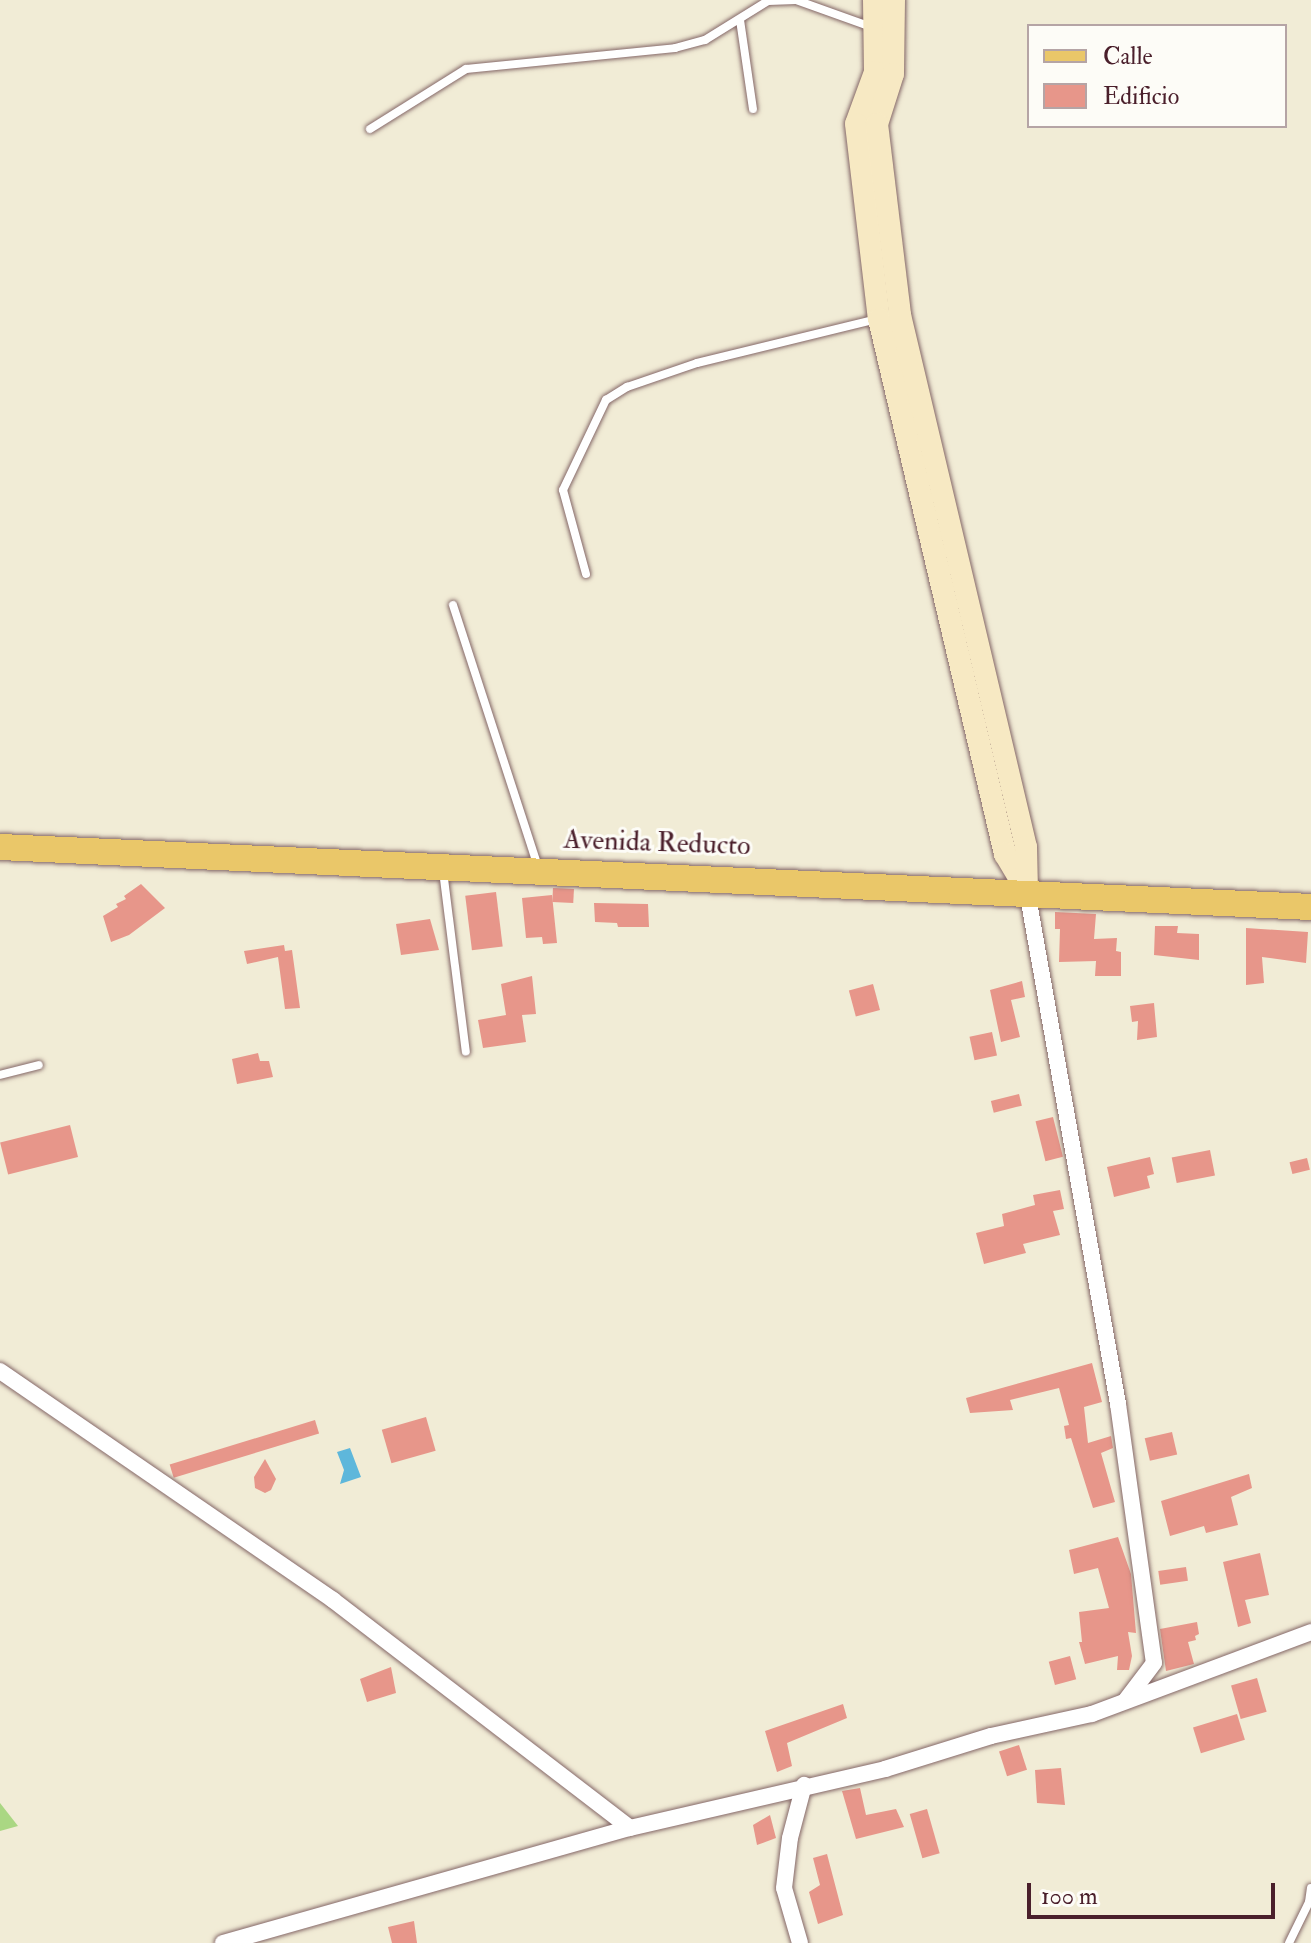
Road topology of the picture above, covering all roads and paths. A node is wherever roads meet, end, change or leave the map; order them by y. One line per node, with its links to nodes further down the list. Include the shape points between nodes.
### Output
1 (874, 0): 4 (street)
2 (894, 0): 4 (street)
3 (740, 20): 4 (lane, via 768,1 796,0); 5 (lane); 6 (lane, via 705,40 675,48 466,69)
4 (884, 28): 7 (street, via 856,124)
5 (753, 109)
6 (370, 129)
7 (889, 317): 8 (lane, via 697,363 627,387 606,400 563,490); 13 (street, via 942,534 1005,854)
8 (586, 574)
9 (453, 605): 12 (lane)
10 (0, 847): 11 (main road, Avenida Reducto)
11 (442, 866): 12 (main road, Avenida Reducto); 15 (lane)
12 (540, 870): 13 (main road, Avenida Reducto)
13 (1027, 891): 14 (main road, Avenida Reducto); 20 (street, via 1118,1404 1154,1663)
14 (1311, 907)
15 (466, 1052)
16 (39, 1065): 17 (lane)
17 (0, 1075)
18 (0, 1371): 22 (street, via 333,1600)
19 (1311, 1632): 20 (street)
20 (1125, 1702): 21 (street, via 885,1769)
21 (804, 1785): 22 (street); 25 (street, via 784,1888)
22 (630, 1828): 24 (street)
23 (1311, 1888): 26 (lane)
24 (223, 1943)
25 (800, 1943)
26 (1289, 1943)

